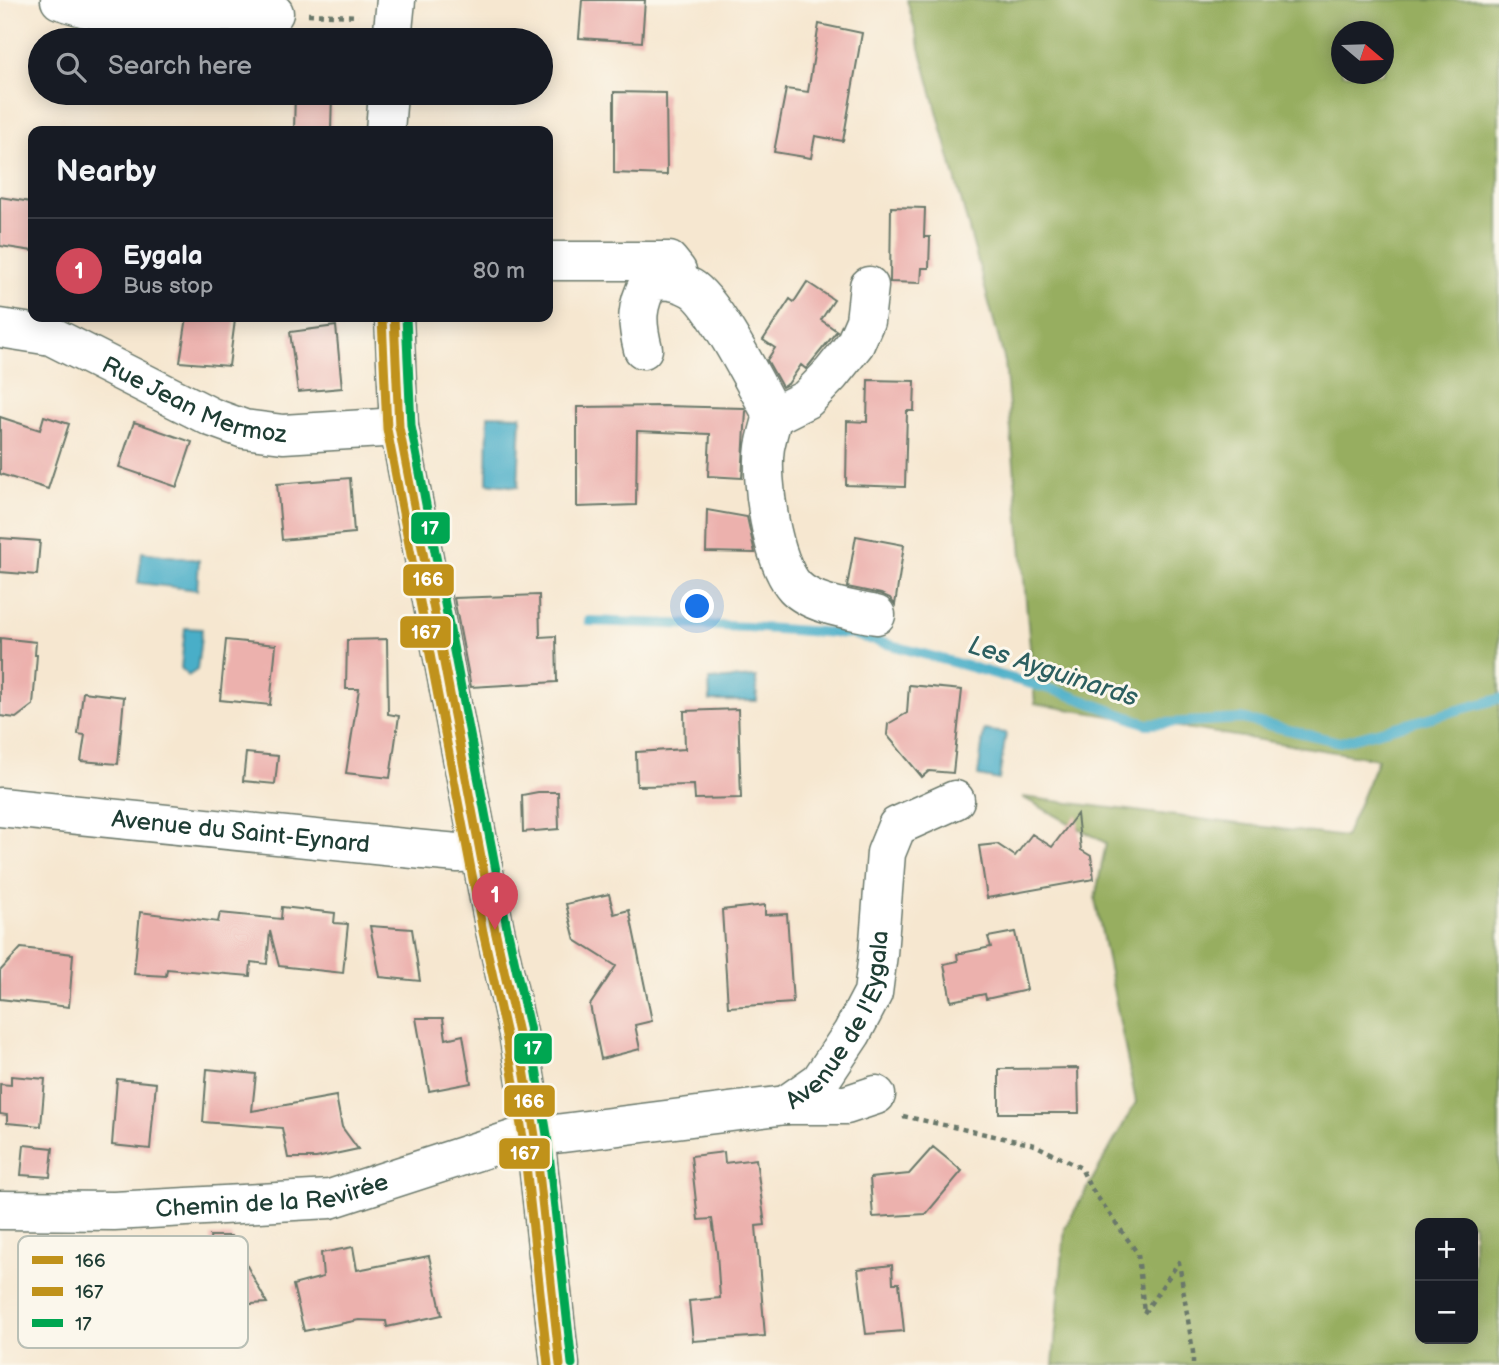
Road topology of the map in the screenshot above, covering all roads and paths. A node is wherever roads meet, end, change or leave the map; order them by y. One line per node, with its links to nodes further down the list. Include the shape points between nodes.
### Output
1 (60, 0): 4 (street, via 110,12)
2 (396, 0): 5 (street)
3 (411, 0): 6 (street)
4 (274, 13)
5 (393, 28)
6 (409, 28)
7 (387, 105): 9 (street)
8 (403, 105): 10 (street)
9 (385, 126)
10 (402, 126)
11 (553, 261): 13 (street, via 669,261)
12 (869, 286): 18 (street, via 865,321 855,344 807,400)
13 (692, 289): 17 (street, via 663,279 649,282 639,301 637,328); 18 (street, via 729,337)
14 (376, 322): 19 (street, via 377,370)
15 (394, 322): 19 (street)
16 (0, 328): 19 (street, Rue Jean Mermoz, via 51,336 244,429 283,434)
17 (643, 349)
18 (772, 416): 20 (street, via 764,450 767,511 776,552 796,587 827,605)
19 (391, 427): 23 (street)
20 (876, 615)
21 (956, 800): 25 (street, Avenue de l'Eygala, via 897,826 886,853 873,993 820,1081)
22 (0, 807): 23 (street, Avenue du Saint-Eynard)
23 (469, 853): 26 (street, via 497,1034)
24 (883, 1104): 25 (street); 30 (path, via 1035,1145 1081,1168 1139,1254 1144,1313 1179,1262)
25 (786, 1105): 26 (street, Avenue de l'Eygala)
26 (525, 1137): 27 (street, Chemin de la Revirée, via 330,1199 114,1212); 28 (street); 29 (street)
27 (0, 1210)
28 (542, 1365)
29 (560, 1365)
30 (1193, 1365)

